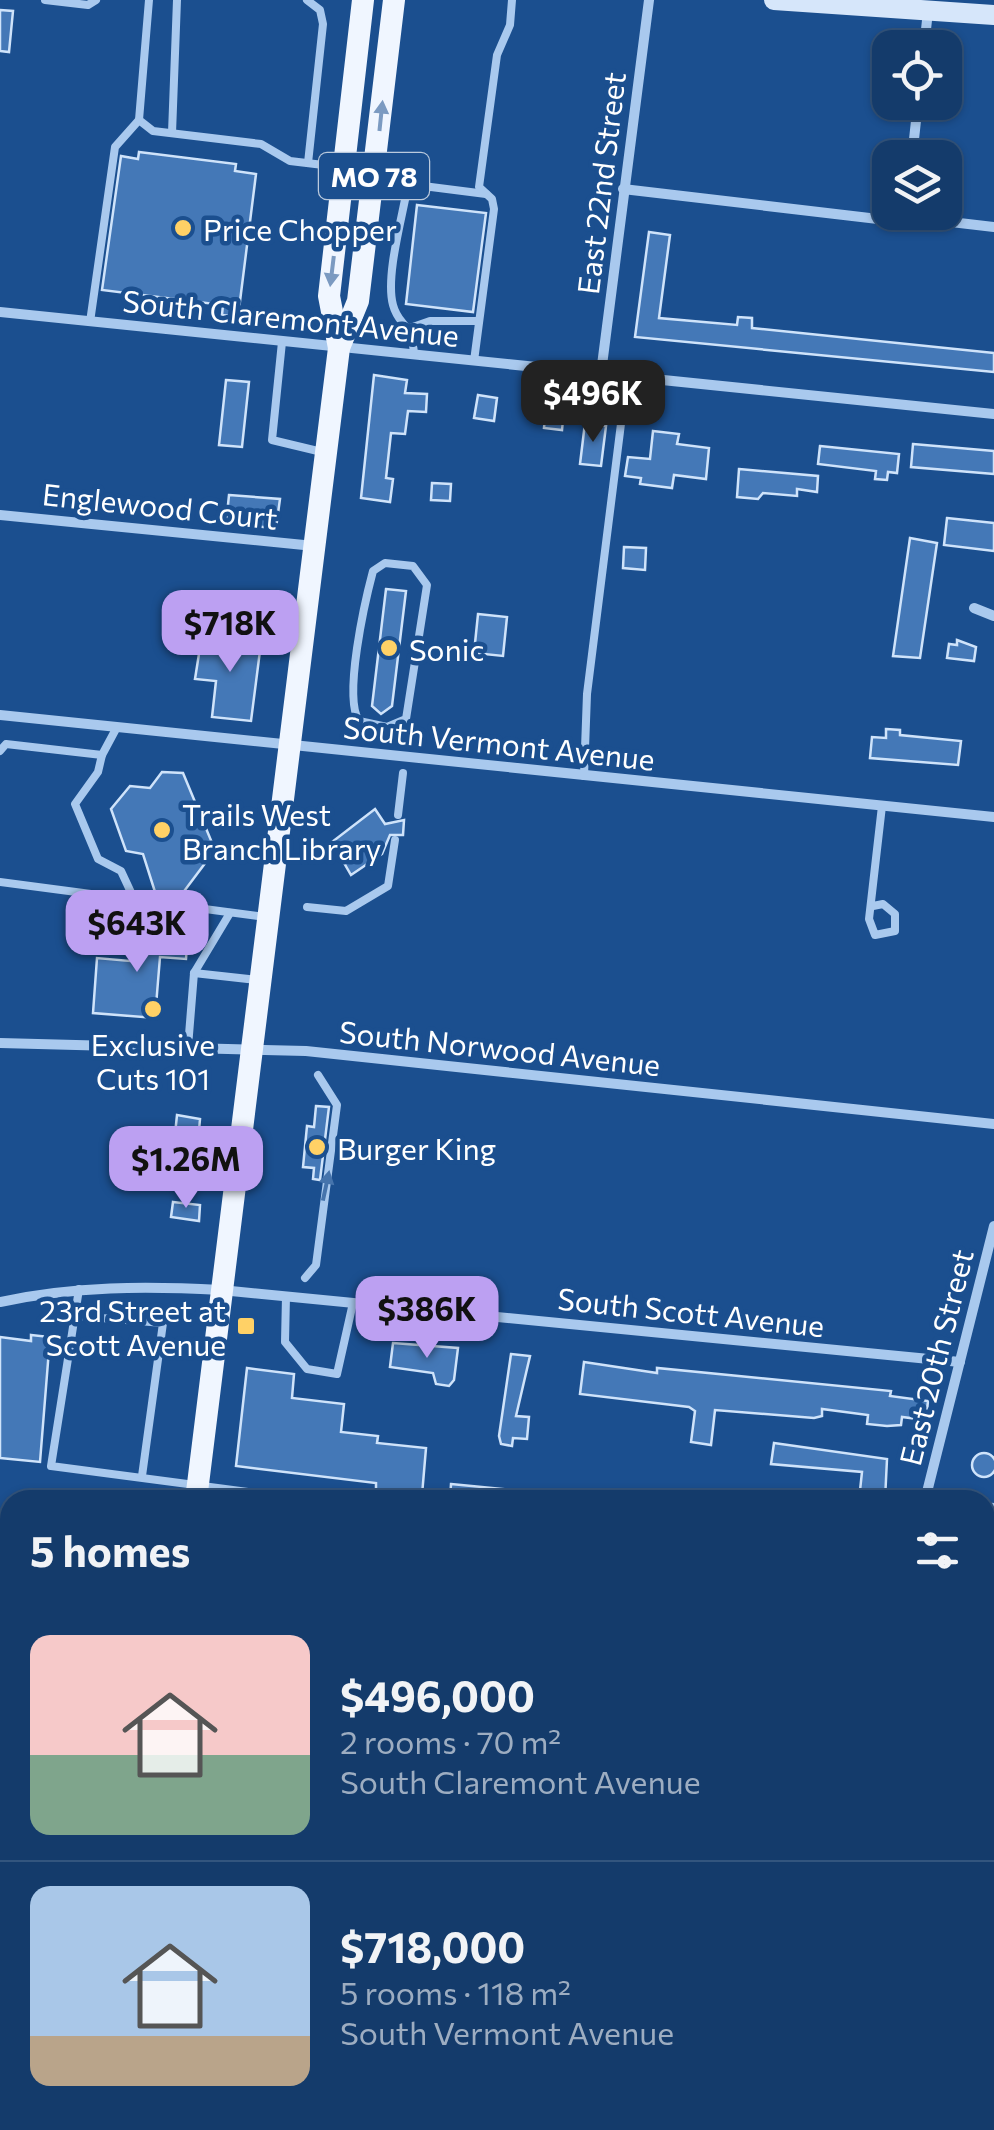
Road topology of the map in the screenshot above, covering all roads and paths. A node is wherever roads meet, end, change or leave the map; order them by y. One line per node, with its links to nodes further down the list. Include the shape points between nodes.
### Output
1 (45, 0): 2 (lane)
2 (96, 0)
3 (149, 0): 14 (lane)
4 (177, 0): 15 (lane)
5 (307, 0): 16 (lane, via 320,10 323,24)
6 (363, 0): 17 (main road, MO 78)
7 (394, 0): 18 (main road, MO 78, one-way to 7)
8 (512, 0): 21 (lane, via 497,55 480,187)
9 (649, 0): 20 (street, East 22nd Street)
10 (774, 0): 11 (main road)
11 (928, 10): 12 (main road); 13 (street)
12 (994, 15)
13 (926, 30)
14 (139, 120): 15 (lane, via 153,131); 26 (lane, via 115,148)
15 (172, 133): 16 (lane, via 261,144)
16 (308, 163): 17 (lane)
17 (344, 167): 30 (main road, MO 78, one-way to 30, via 329,296)
18 (374, 179): 19 (lane); 30 (main road, MO 78, via 358,301)
19 (408, 184): 21 (lane); 28 (lane, via 392,285 393,306)
20 (623, 189): 22 (street); 33 (street, East 22nd Street)
21 (486, 194): 27 (lane, via 494,209)
22 (872, 218)
23 (962, 223): 24 (street)
24 (994, 227)
25 (0, 312): 26 (street, South Claremont Avenue)
26 (90, 322): 29 (street, South Claremont Avenue)
27 (479, 322): 28 (lane, via 451,318); 32 (lane)
28 (410, 328): 31 (lane)
29 (282, 342): 30 (street, South Claremont Avenue); 36 (lane, via 272,440)
30 (339, 348): 31 (street, South Claremont Avenue); 36 (main road, MO 78)
31 (414, 355): 32 (street, South Claremont Avenue)
32 (474, 361): 33 (street, South Claremont Avenue)
33 (600, 373): 34 (street, South Claremont Avenue)
34 (627, 376): 35 (street, South Claremont Avenue); 48 (lane, via 587,694)
35 (994, 414)
36 (326, 454): 38 (main road, MO 78)
37 (0, 514): 38 (street, Englewood Court)
38 (314, 546): 44 (main road, MO 78)
39 (974, 608): 40 (street)
40 (994, 616)
41 (353, 713): 41 (lane, via 358,721 386,727 406,719 427,585 413,566 384,563 372,571)
42 (0, 715): 43 (street, South Vermont Avenue)
43 (117, 727): 44 (street, South Vermont Avenue); 46 (lane)
44 (292, 745): 48 (street, South Vermont Avenue); 58 (main road, MO 78)
45 (0, 751): 46 (lane, via 6,744)
46 (102, 755): 54 (lane, via 75,804 98,859 120,871)
47 (404, 772): 50 (lane)
48 (584, 776): 49 (street, South Vermont Avenue)
49 (882, 806): 51 (street, South Vermont Avenue); 55 (lane)
50 (398, 815)
51 (994, 817)
52 (394, 840): 56 (lane, via 388,886 346,911)
53 (0, 882): 54 (lane)
54 (135, 901): 57 (lane)
55 (873, 906)
56 (307, 907)
57 (230, 913): 58 (lane); 59 (lane)
58 (270, 918): 60 (main road, MO 78)
59 (194, 974): 60 (lane); 62 (lane)
60 (262, 980): 63 (main road, MO 78)
61 (0, 1042): 62 (street, South Norwood Avenue)
62 (188, 1047): 63 (street, South Norwood Avenue)
63 (253, 1051): 65 (street, South Norwood Avenue); 69 (main road, MO 78)
64 (318, 1075): 67 (lane, one-way to 64, via 316,1265 338,1105)
65 (994, 1124)
66 (994, 1226): 74 (street, East 20th Street)
67 (305, 1278)
68 (80, 1288): 69 (street, South Scott Avenue); 71 (street, South Scott Avenue); 73 (lane)
69 (221, 1290): 70 (street, South Scott Avenue); 77 (main road, MO 78)
70 (286, 1296): 72 (street, South Scott Avenue); 72 (lane, via 284,1342 307,1369 337,1374)
71 (0, 1302)
72 (353, 1303): 74 (street, South Scott Avenue)
73 (76, 1316): 75 (lane, via 163,1323); 75 (lane, via 52,1466)
74 (960, 1362): 78 (street, East 20th Street)
75 (142, 1476): 76 (lane)
76 (193, 1490)
77 (197, 1490)
78 (927, 1490)

